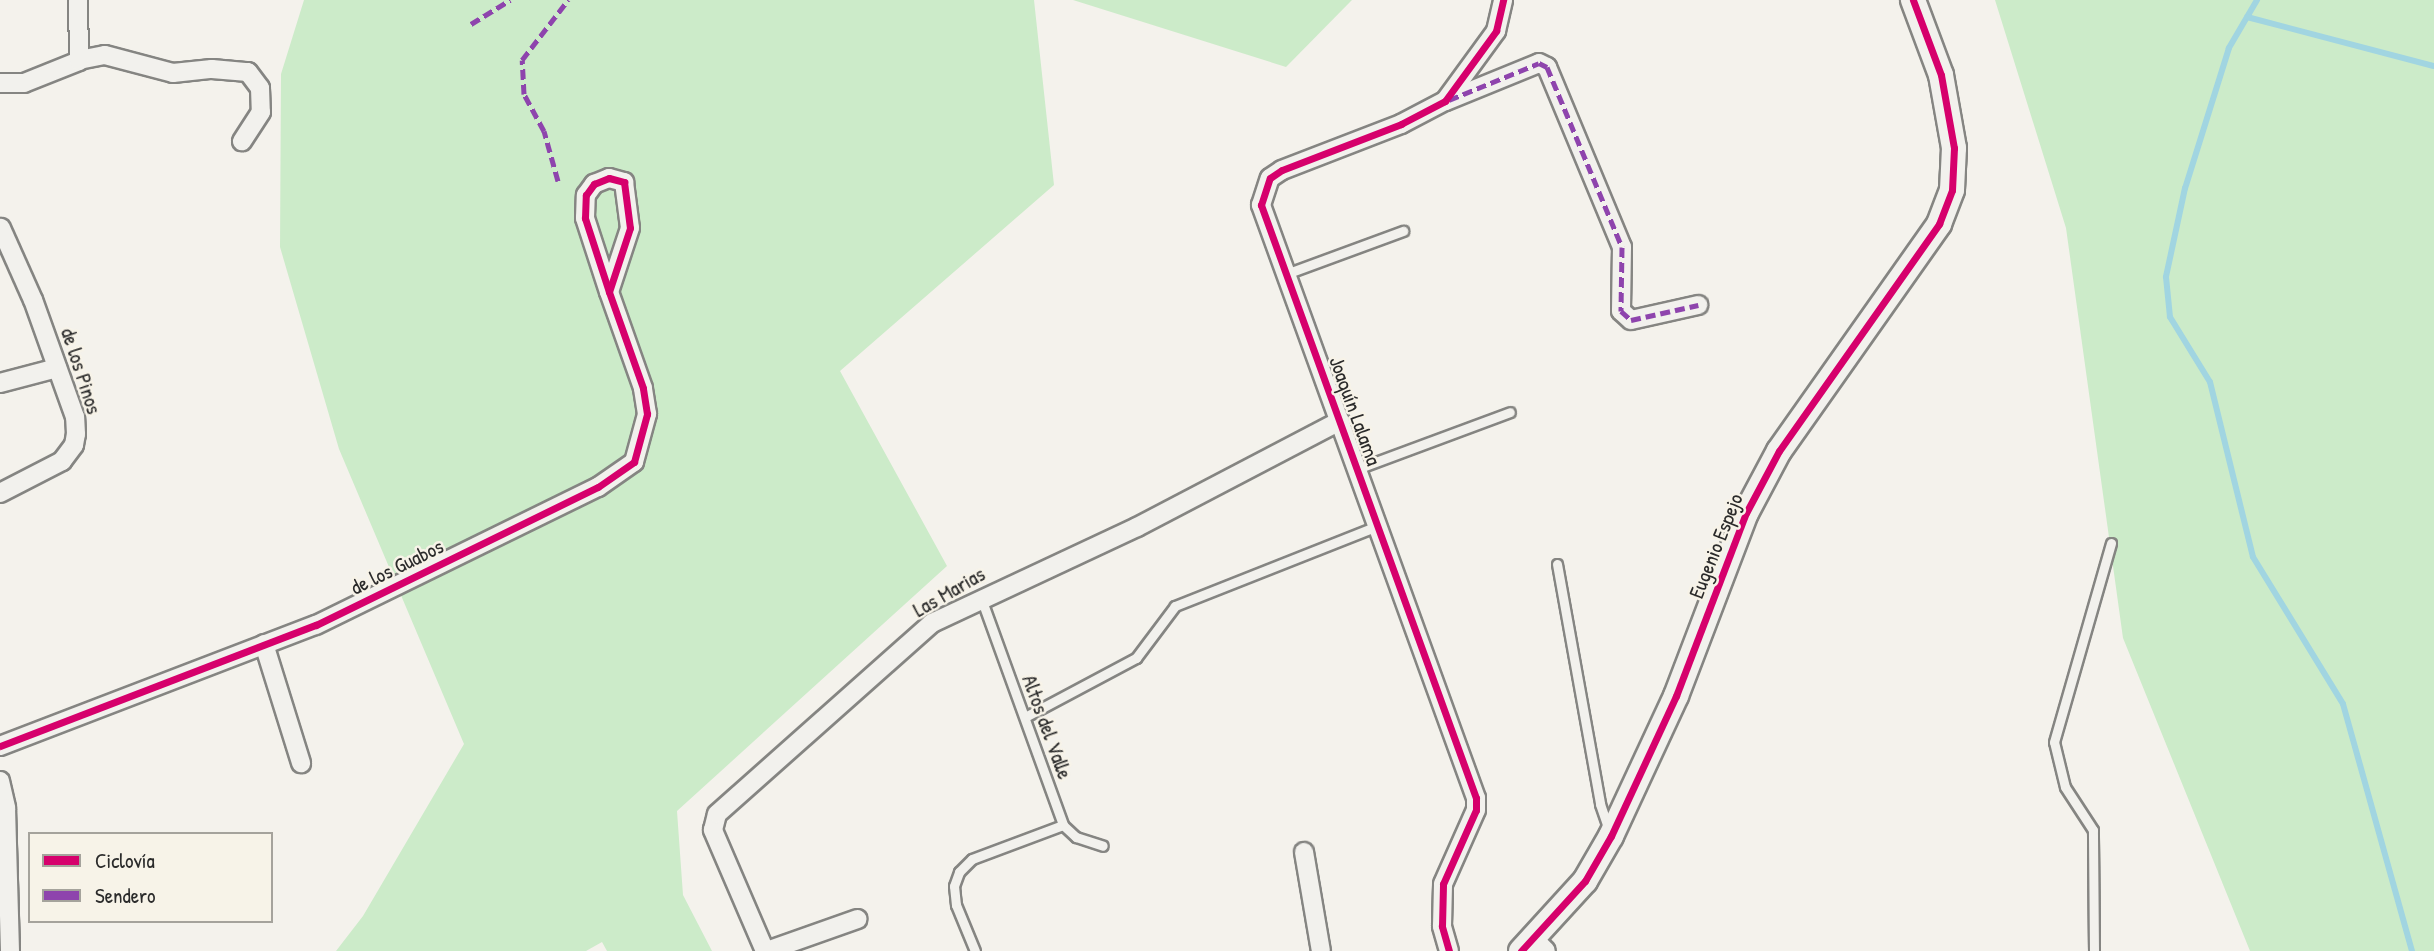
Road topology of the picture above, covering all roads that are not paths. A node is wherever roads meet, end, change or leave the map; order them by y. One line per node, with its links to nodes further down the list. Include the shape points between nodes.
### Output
1 (78, 0): 4 (street)
2 (1503, 0): 6 (street, Joaquín Lalama, via 1496,32)
3 (1913, 0): 29 (street, Eugenio Espejo, via 1941,75 1954,148 1952,190 1939,224 1779,452 1746,513 1676,696)
4 (79, 60): 5 (street, via 24,83); 7 (street, via 105,55 173,74 212,69 248,72 260,88 261,112)
5 (0, 83)
6 (1445, 101): 10 (street, Joaquín Lalama, via 1270,178 1261,205); 12 (street, via 1539,63 1547,67 1622,247 1621,311 1631,320)
7 (242, 141)
8 (1, 228): 13 (street, de los Pinos)
9 (1403, 231): 10 (lane)
10 (1286, 274): 16 (street, Joaquín Lalama)
11 (609, 292): 11 (street, de los Guabos, via 585,218 586,195 594,184 609,178 624,182 630,228); 23 (street, de los Guabos, via 643,388 647,414 634,462 597,487 495,539 316,625)
12 (1698, 305)
13 (57, 368): 14 (street); 18 (street, de los Pinos, via 75,417 74,445 43,475)
14 (0, 383)
15 (1510, 412): 17 (lane)
16 (1340, 421): 17 (street, Joaquín Lalama); 22 (street, Las Marias, via 1137,527)
17 (1357, 469): 19 (street, Joaquín Lalama)
18 (0, 493)
19 (1377, 526): 24 (lane, via 1175,606 1136,658); 38 (street, Joaquín Lalama, via 1476,798 1476,810 1443,884 1442,926)
20 (2111, 543): 39 (lane, via 2054,742 2065,788 2093,830)
21 (1557, 564): 29 (lane, via 1600,804)
22 (981, 596): 24 (lane, Altos del Valle); 35 (street, Las Marias, via 932,623 717,814 713,830)
23 (264, 644): 25 (street, de los Guabos); 26 (street)
24 (1025, 717): 28 (lane, Altos del Valle)
25 (0, 746)
26 (301, 763)
27 (0, 781): 34 (street, via 6,808)
28 (1063, 825): 30 (lane, via 1076,837); 36 (lane, via 972,859 959,872 954,886 956,905)
29 (1611, 836): 33 (street, Eugenio Espejo, via 1585,880)
30 (1104, 846)
31 (1304, 852): 37 (street)
32 (858, 919): 35 (street, Las Marias)
33 (1533, 947)
34 (10, 951)
35 (766, 951)
36 (975, 951)
37 (1321, 951)
38 (1449, 951)
39 (2094, 951)

